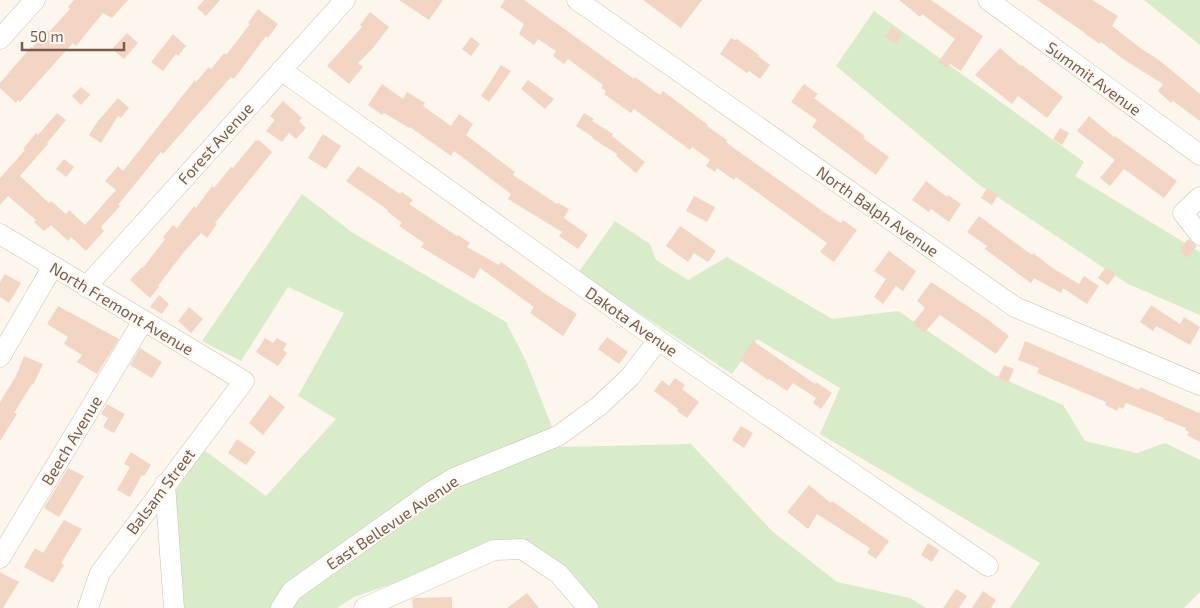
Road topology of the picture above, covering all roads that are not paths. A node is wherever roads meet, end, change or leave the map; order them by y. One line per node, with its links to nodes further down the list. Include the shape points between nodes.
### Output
1 (36, 0): 5 (street)
2 (345, 0): 6 (street, Forest Avenue)
3 (577, 0): 17 (street, North Balph Avenue, via 1015,308)
4 (988, 0): 7 (street, Summit Avenue)
5 (0, 40)
6 (281, 70): 12 (street, Forest Avenue); 14 (street, Dakota Avenue)
7 (1200, 155)
8 (1200, 196): 10 (street, via 1183,213)
9 (0, 234): 11 (street, North Fremont Avenue)
10 (1200, 235)
11 (53, 266): 12 (street, North Fremont Avenue); 15 (street)
12 (86, 287): 13 (street, North Fremont Avenue)
13 (143, 321): 16 (street, North Fremont Avenue); 19 (street, Beech Avenue)
14 (658, 340): 20 (street, Dakota Avenue); 24 (street, East Bellevue Avenue, via 630,377 599,406 558,436 454,478 434,490 292,591)
15 (0, 357)
16 (244, 381): 18 (street, Balsam Street)
17 (1200, 385)
18 (165, 484): 22 (street, Balsam Street, via 100,573); 23 (street)
19 (0, 558)
20 (988, 566)
21 (396, 602): 25 (street); 26 (street, via 448,571 494,550 522,549 558,574)
22 (88, 608)
23 (174, 608)
24 (281, 608)
25 (364, 608)
26 (588, 608)

